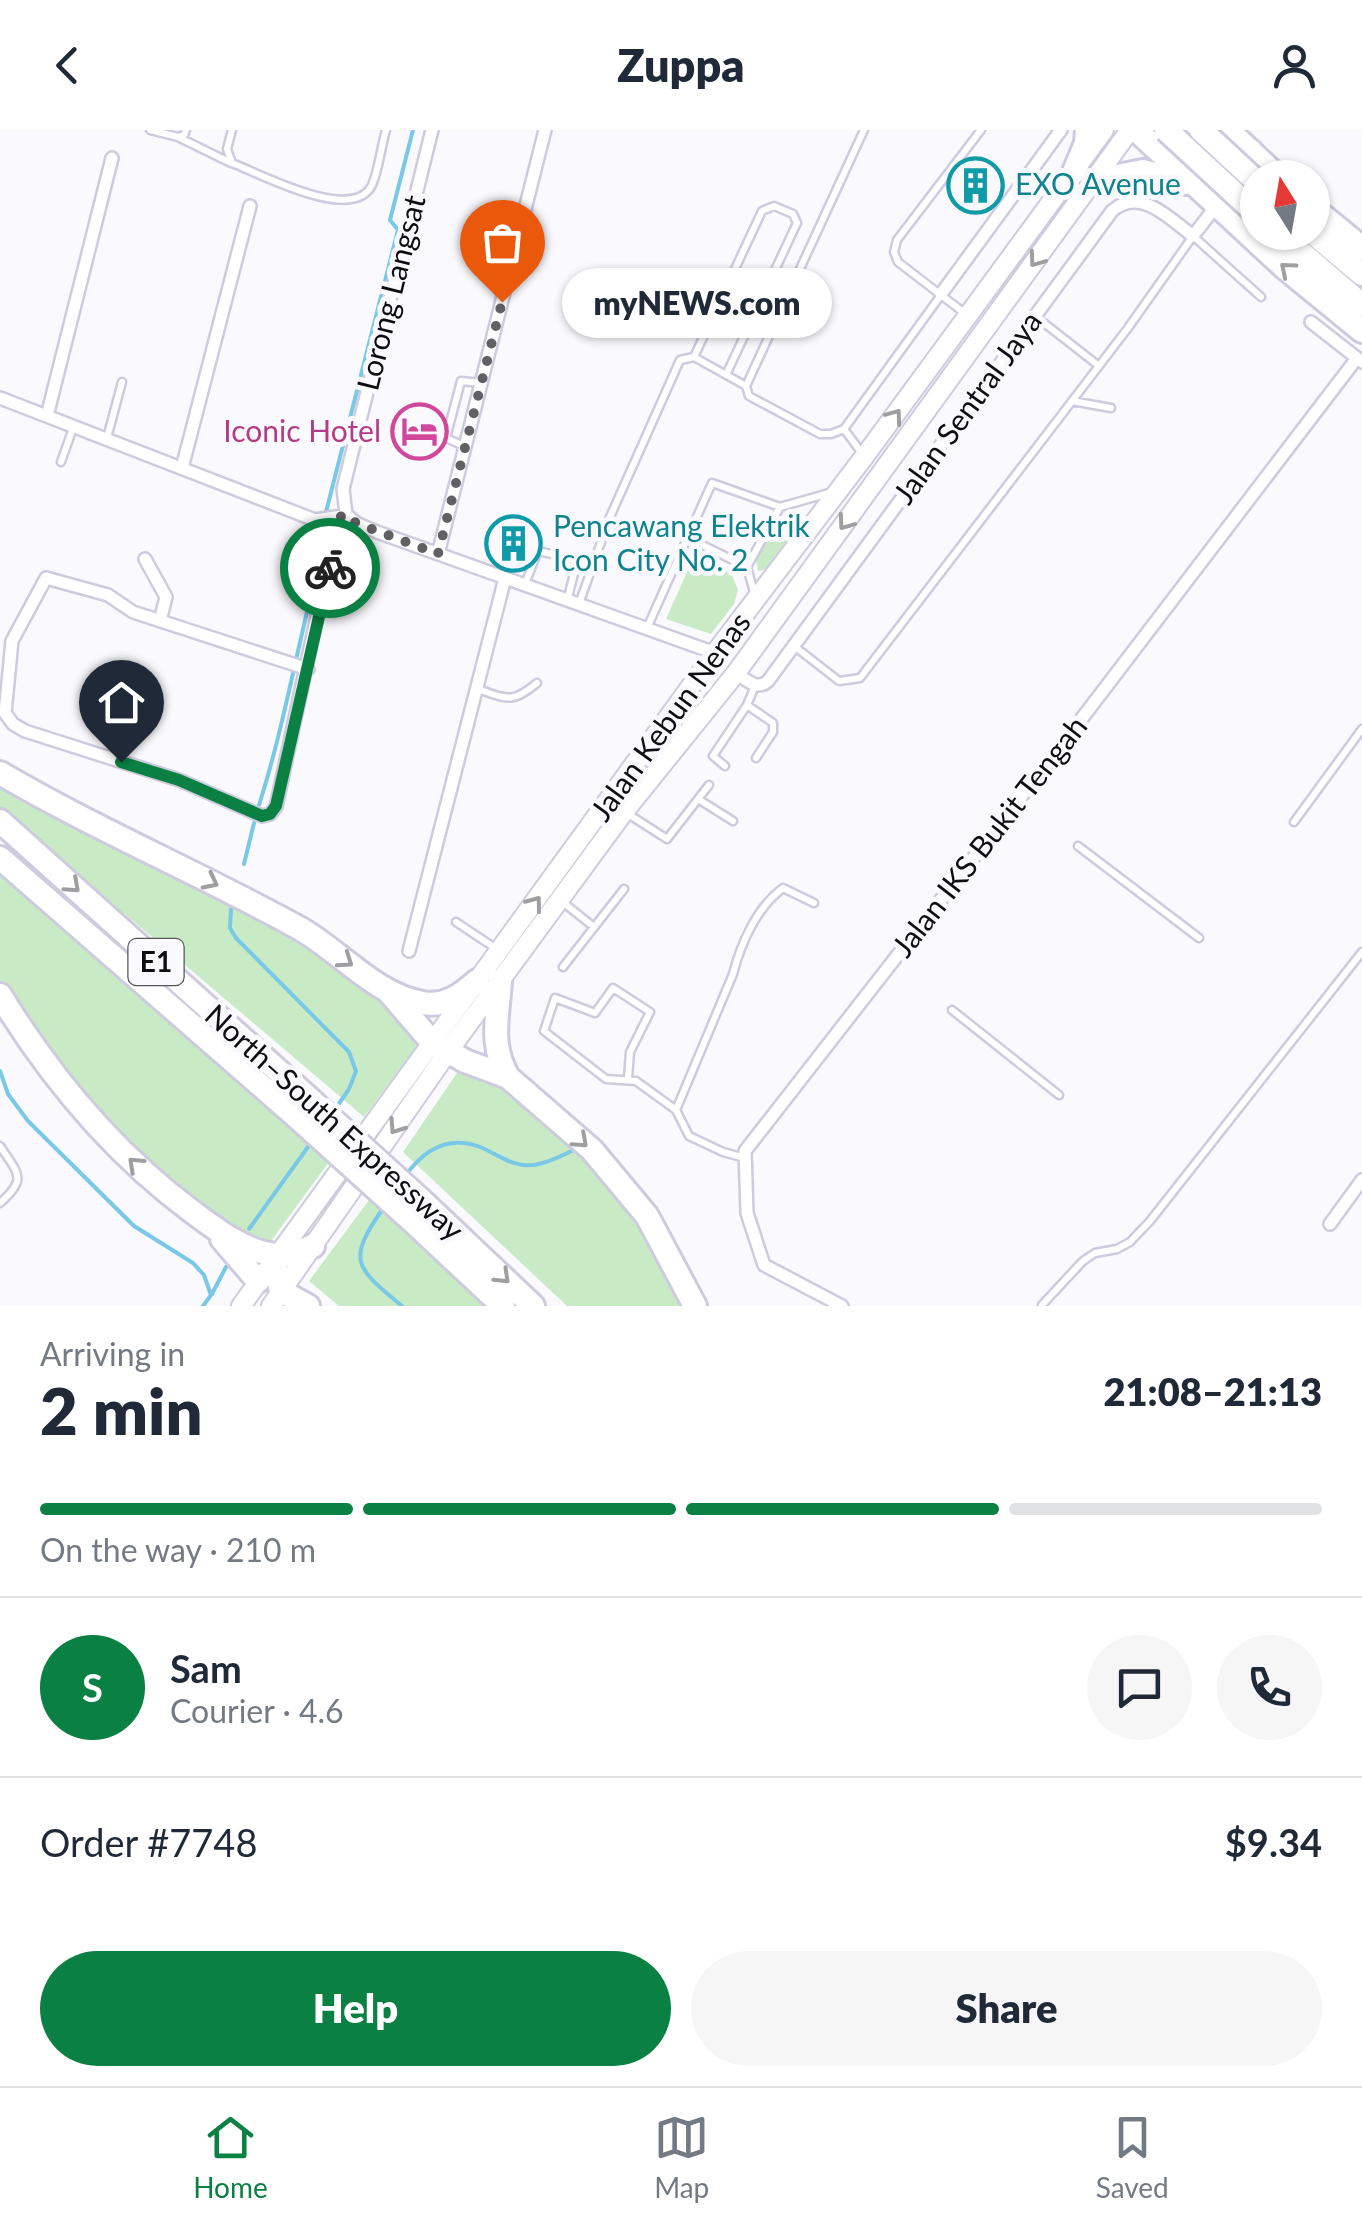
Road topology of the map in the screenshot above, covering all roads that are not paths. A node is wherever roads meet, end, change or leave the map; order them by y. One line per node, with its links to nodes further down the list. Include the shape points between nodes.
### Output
1 (150, 130): 16 (lane)
2 (186, 130): 16 (lane)
3 (232, 130): 20 (lane)
4 (386, 130): 20 (lane, via 371,188 358,198 332,202)
5 (432, 130): 59 (street, Lorong Langsat)
6 (545, 130): 44 (street)
7 (864, 130): 45 (lane)
8 (981, 130): 32 (lane, via 894,252)
9 (1061, 130): 32 (street)
10 (1087, 130): 22 (highway)
11 (1104, 130): 22 (main road, Jalan Kebun Nenas)
12 (1133, 130): 22 (main road, Jalan Kebun Nenas); 23 (highway)
13 (1166, 130): 24 (highway, bridge)
14 (1201, 130): 21 (highway, bridge)
15 (1228, 130): 17 (highway)
16 (178, 137): 20 (lane)
17 (1251, 151): 19 (highway); 23 (highway, via 1230,149 1214,160)
18 (112, 158): 49 (street)
19 (1260, 160)
20 (232, 163)
21 (1240, 166)
22 (1083, 176): 23 (highway, via 1143,171); 35 (main road, Jalan Kebun Nenas); 73 (main road, Jalan Kebun Nenas, one-way to 73)
23 (1205, 196): 27 (street); 38 (highway, one-way to 23)
24 (1240, 198)
25 (250, 206): 56 (street)
26 (1330, 222): 29 (highway)
27 (1193, 236): 33 (lane); 41 (lane); 70 (street, Jalan Sentral Jaya, via 1148,203 1126,202 1112,211)
28 (1330, 247): 31 (highway)
29 (1362, 248)
30 (1299, 250): 34 (highway)
31 (1362, 274)
32 (942, 294): 35 (lane); 51 (lane)
33 (1261, 297)
34 (1362, 305)
35 (968, 316): 54 (main road, Jalan Kebun Nenas, one-way to 35)
36 (1312, 322): 40 (street, Jalan IKS Bukit Tengah)
37 (1044, 323): 41 (lane)
38 (1362, 331)
39 (694, 357): 42 (lane); 42 (lane, via 762,211 774,206 793,214 797,223); 67 (lane, via 676,367)
40 (1360, 360): 113 (street, Jalan IKS Bukit Tengah, via 745,1151)
41 (1099, 366): 47 (lane)
42 (726, 375): 45 (lane)
43 (122, 382): 52 (lane)
44 (481, 383): 53 (street); 53 (lane, via 461,381 446,436)
45 (746, 386): 51 (lane, via 750,396 820,434)
46 (0, 398): 49 (street)
47 (1072, 401): 48 (lane); 70 (lane, via 860,678 840,681)
48 (1111, 408)
49 (46, 416): 50 (street)
50 (74, 426): 52 (street); 55 (lane)
51 (844, 429): 54 (lane)
52 (107, 439): 56 (street)
53 (466, 446): 61 (street)
54 (864, 457): 57 (main road, Jalan Kebun Nenas)
55 (61, 462)
56 (182, 468): 59 (street, via 315,520)
57 (840, 491): 58 (lane); 66 (main road, Jalan Kebun Nenas)
58 (780, 507): 60 (lane, via 712,483); 63 (lane)
59 (338, 517): 61 (street); 72 (street, Lorong Langsat)
60 (688, 538): 63 (lane); 69 (lane)
61 (438, 554): 64 (street)
62 (145, 560): 68 (street, via 166,596)
63 (747, 567): 66 (lane)
64 (505, 578): 65 (street); 76 (street)
65 (524, 585): 67 (street); 67 (lane, via 538,551 574,559)
66 (756, 599): 71 (main road, Jalan Kebun Nenas)
67 (573, 603): 69 (street)
68 (160, 621): 72 (street); 81 (street, via 108,594 46,578 12,641 4,698 13,724)
69 (646, 629): 71 (street)
70 (794, 646): 75 (street, Jalan Sentral Jaya, via 768,681)
71 (715, 653): 98 (main road, Jalan Kebun Nenas, one-way to 71)
72 (299, 667): 81 (street, Lorong Langsat, via 270,814)
73 (736, 673): 75 (street); 86 (main road, Jalan Kebun Nenas)
74 (537, 684): 76 (lane, via 508,700)
75 (755, 686): 77 (lane)
76 (476, 688): 99 (street)
77 (747, 705): 80 (lane, via 774,724); 82 (lane, via 714,756)
78 (116, 722): 81 (lane, via 128,745)
79 (1362, 729): 89 (lane)
80 (756, 758)
81 (121, 762)
82 (725, 766)
83 (0, 774): 103 (highway, one-way to 103, via 304,930)
84 (709, 785): 85 (lane)
85 (698, 799): 86 (lane, via 667,839); 88 (lane)
86 (624, 812): 93 (main road, Jalan Kebun Nenas)
87 (0, 821): 111 (highway, North–South Expressway / E1, one-way to 111)
88 (733, 822)
89 (1294, 822)
90 (1078, 846): 97 (lane)
91 (0, 858): 111 (highway, North–South Expressway / E1)
92 (624, 890): 96 (lane)
93 (560, 900): 96 (lane); 102 (main road, Jalan Kebun Nenas)
94 (814, 903): 110 (lane, via 783,888 769,898 739,950)
95 (456, 922): 98 (lane)
96 (594, 927): 101 (lane)
97 (1198, 938)
98 (499, 950): 102 (main road, Jalan Kebun Nenas)
99 (408, 951)
100 (1362, 952): 129 (lane, via 1150,1221 1130,1242 1083,1261)
101 (563, 967)
102 (489, 981): 103 (highway, via 441,1004); 106 (main road, Jalan Kebun Nenas); 107 (highway, via 495,1039)
103 (388, 991): 106 (highway)
104 (0, 995): 118 (highway, one-way to 104, via 94,1126)
105 (952, 1010): 109 (lane)
106 (440, 1047): 107 (highway); 119 (main road, Jalan Kebun Nenas, one-way to 119); 120 (main road, Jalan Kebun Nenas)
107 (508, 1076): 127 (highway, one-way to 127, via 592,1150 632,1196)
108 (628, 1078): 108 (lane, via 606,1079 544,1031 554,998 595,1013 613,988 650,1012 630,1052); 110 (lane)
109 (1060, 1095)
110 (676, 1110): 113 (lane, via 689,1136)
111 (306, 1111): 116 (highway, North–South Expressway / E1, bridge)
112 (0, 1146): 115 (lane, via 19,1175 18,1185)
113 (746, 1158): 128 (street, via 747,1213 764,1265)
114 (1362, 1180): 117 (street)
115 (1, 1200)
116 (416, 1210): 125 (highway, North–South Expressway / E1); 126 (highway, North–South Expressway / E1, one-way to 126)
117 (1330, 1224)
118 (210, 1225): 120 (highway); 121 (highway)
119 (313, 1246): 120 (highway); 122 (main road, Jalan Kebun Nenas)
120 (276, 1259): 121 (main road, Jalan Kebun Nenas); 122 (highway)
121 (258, 1281): 123 (main road, Jalan Kebun Nenas)
122 (275, 1300): 124 (highway)
123 (241, 1306)
124 (308, 1306)
125 (502, 1306)
126 (533, 1306)
127 (695, 1306)
128 (842, 1306)
129 (1042, 1306)

